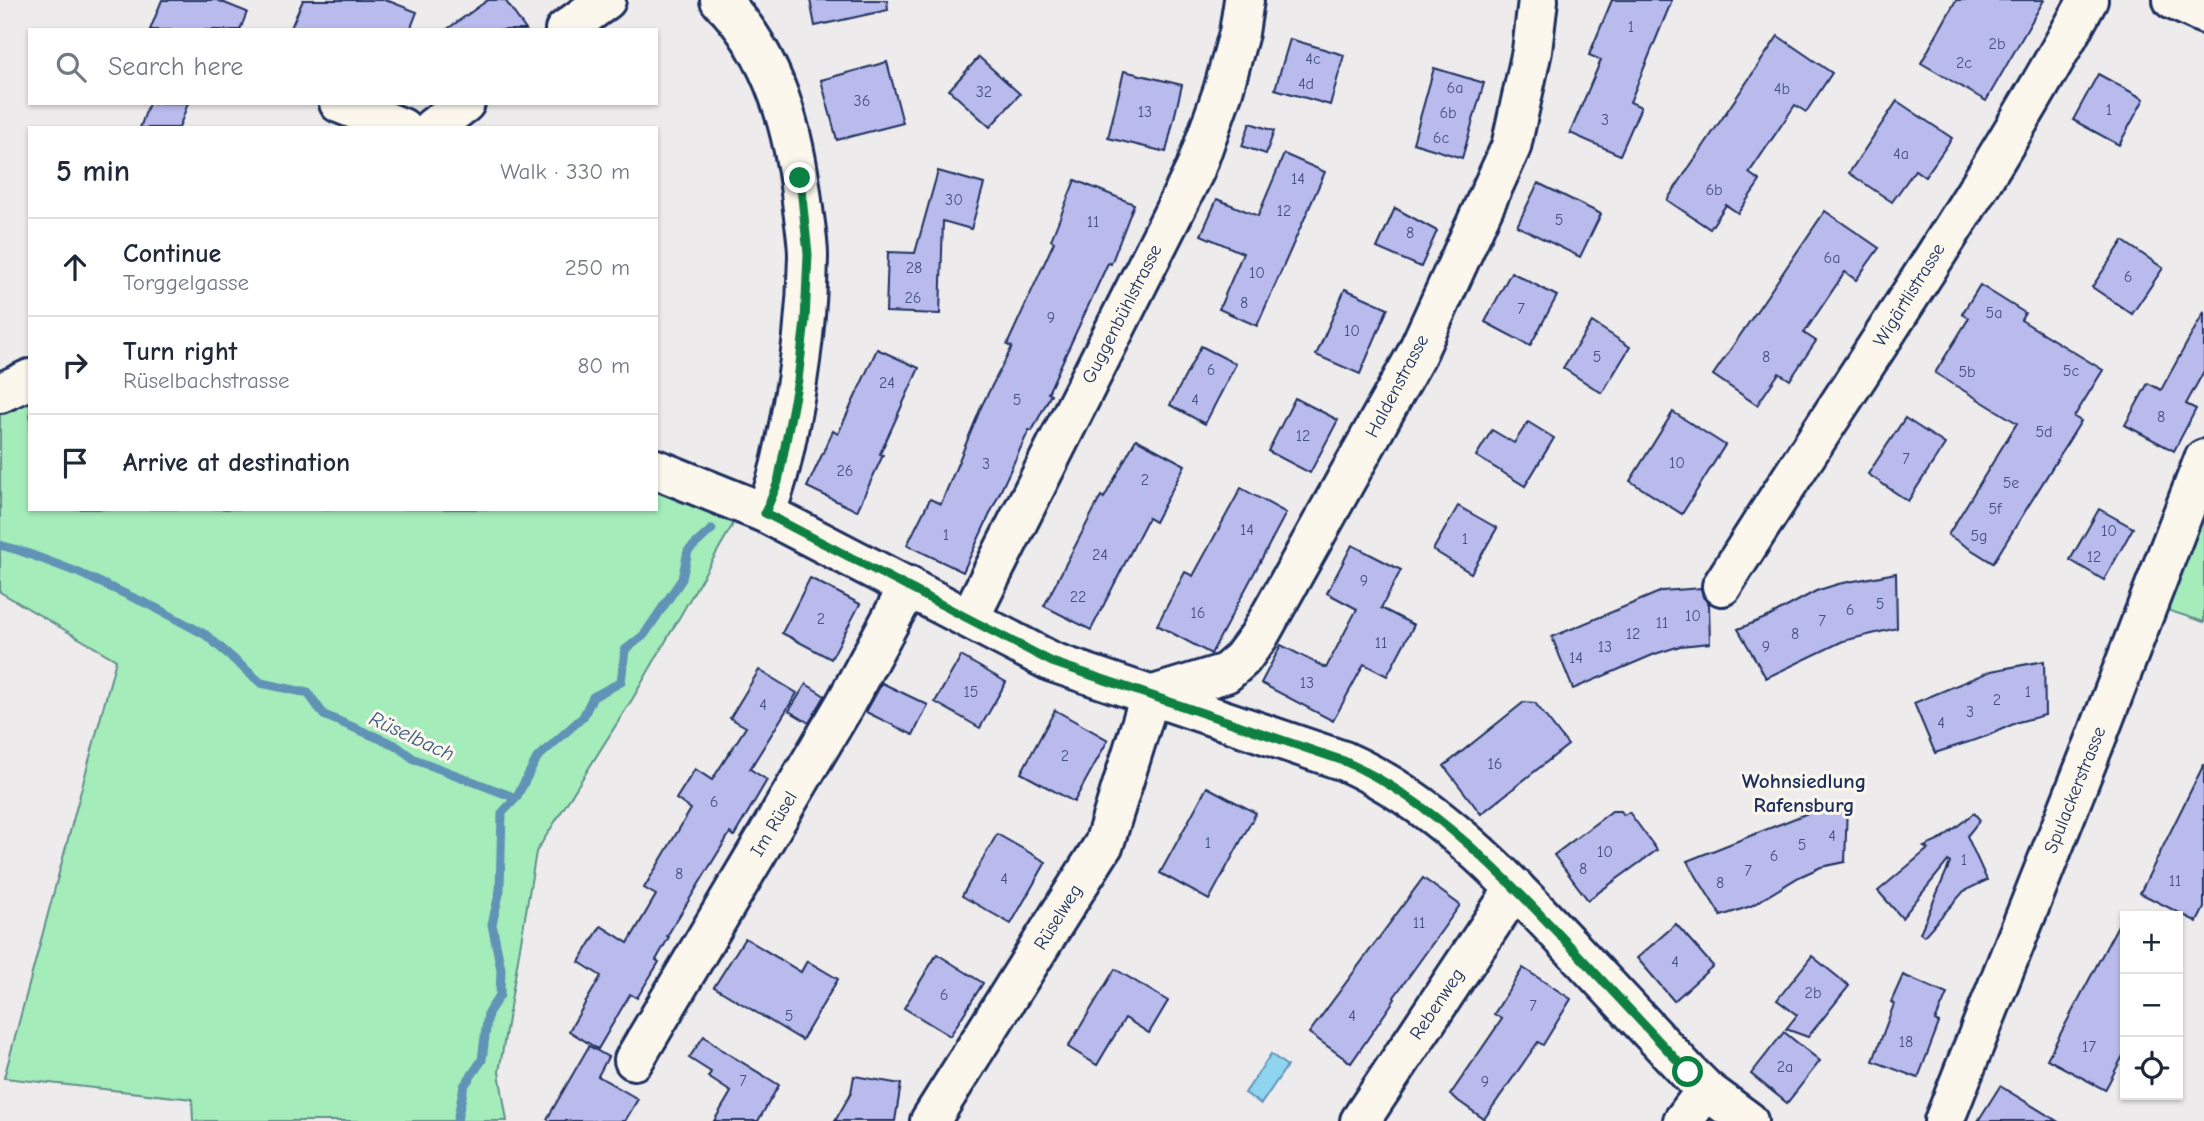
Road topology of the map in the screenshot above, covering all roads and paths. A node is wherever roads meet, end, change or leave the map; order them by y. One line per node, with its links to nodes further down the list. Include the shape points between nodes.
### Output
1 (606, 0): 8 (street)
2 (720, 0): 17 (street, via 768,66 788,123 800,178 808,254 798,380 778,482)
3 (1244, 0): 20 (street, Guggenbühlstrasse, via 1223,91 1195,170)
4 (1538, 0): 21 (street, Haldenstrasse, via 1511,147 1416,355 1242,659 1226,673)
5 (2088, 0): 19 (street, Wigärtlistrasse, via 1960,215)
6 (2174, 0): 7 (street)
7 (2204, 13)
8 (568, 28)
9 (344, 105): 11 (street)
10 (462, 105): 12 (street)
11 (397, 126)
12 (435, 126)
13 (28, 380): 14 (street)
14 (0, 393)
15 (2204, 458): 29 (street, Spulackerstrasse)
16 (658, 470): 17 (street)
17 (765, 513): 18 (street)
18 (909, 586): 20 (street); 23 (street, Im Rüsel)
19 (1722, 586)
20 (970, 617): 21 (street, via 1052,662)
21 (1150, 696): 22 (street, via 1368,772 1430,814); 25 (street, Rüselweg, via 1104,844)
22 (1515, 888): 24 (street); 26 (street, Rebenweg)
23 (634, 1060)
24 (1706, 1090): 27 (street); 28 (street)
25 (930, 1121)
26 (1360, 1121)
27 (1683, 1121)
28 (1748, 1121)
29 (1944, 1121)

